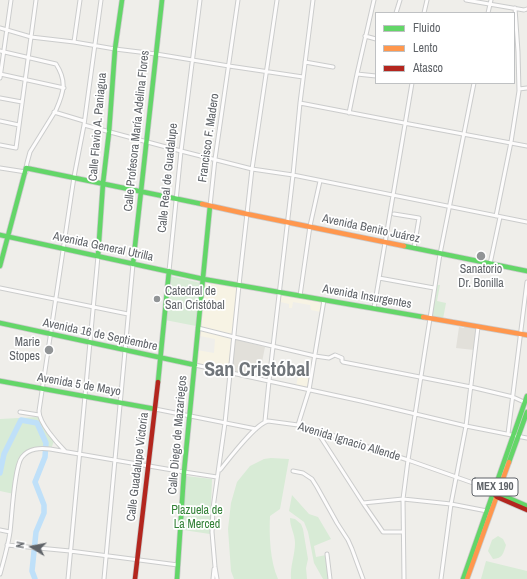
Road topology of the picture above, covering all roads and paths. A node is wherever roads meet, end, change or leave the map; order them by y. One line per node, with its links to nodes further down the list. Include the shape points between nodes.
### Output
1 (11, 0): 23 (street)
2 (36, 0): 25 (street)
3 (80, 0): 27 (street)
4 (101, 0): 28 (street)
5 (122, 0): 29 (street, Calle Flavio A. Paniagua)
6 (162, 0): 31 (street, Calle Profesora María Adelina Flores)
7 (200, 0): 33 (street, Calle Real de Guadalupe)
8 (238, 0): 35 (street, Francisco F. Madero)
9 (277, 0): 37 (street)
10 (313, 0): 34 (street)
11 (374, 0): 24 (street)
12 (400, 0): 19 (street)
13 (427, 0): 20 (street)
14 (466, 0): 16 (street)
15 (491, 0): 16 (street)
16 (490, 4): 17 (street); 21 (street)
17 (515, 8): 18 (street); 47 (street)
18 (526, 10)
19 (396, 12)
20 (424, 12)
21 (488, 12)
22 (0, 28): 23 (street)
23 (7, 30): 25 (street); 30 (street)
24 (366, 36): 26 (street); 38 (street)
25 (31, 37): 27 (street); 32 (street)
26 (375, 38)
27 (74, 42): 28 (street)
28 (95, 46): 29 (street); 54 (street)
29 (115, 49): 31 (street); 57 (street, Calle Flavio A. Paniagua)
30 (2, 51): 32 (street); 39 (street)
31 (156, 54): 33 (street); 59 (street, Calle Profesora María Adelina Flores)
32 (29, 57): 42 (street); 45 (street, via 56,64)
33 (192, 59): 35 (street); 63 (street, Calle Real de Guadalupe)
34 (305, 62): 36 (street); 41 (street)
35 (229, 66): 37 (street); 64 (street, Francisco F. Madero)
36 (334, 67)
37 (266, 71): 41 (street); 66 (street)
38 (357, 74): 40 (street); 52 (street)
39 (0, 76): 42 (street)
40 (375, 76)
41 (303, 77): 50 (street)
42 (26, 80): 45 (street); 49 (street)
43 (412, 84): 55 (street)
44 (474, 84): 58 (street)
45 (64, 88): 51 (street)
46 (527, 88): 47 (street)
47 (519, 89): 60 (street)
48 (0, 98): 49 (street)
49 (22, 102): 56 (street)
50 (300, 103): 52 (street); 68 (street)
51 (54, 112): 54 (street); 67 (street, via 30,152)
52 (349, 113): 55 (street)
53 (0, 121): 56 (street)
54 (84, 123): 57 (street); 69 (street)
55 (404, 123): 58 (street); 73 (street)
56 (19, 125): 61 (street, via 16,148)
57 (109, 132): 59 (street); 71 (street, Calle Flavio A. Paniagua)
58 (464, 134): 60 (street); 76 (street)
59 (146, 142): 63 (street); 72 (street, Calle Profesora María Adelina Flores)
60 (511, 142): 62 (street); 79 (street)
61 (0, 145)
62 (527, 146)
63 (181, 152): 64 (street); 74 (street, Calle Real de Guadalupe)
64 (215, 159): 66 (street); 75 (street, Francisco F. Madero)
65 (0, 168): 67 (street)
66 (252, 169): 68 (street); 77 (street)
67 (26, 170): 69 (street, Avenida Benito Juárez); 85 (street)
68 (293, 175): 70 (street); 81 (street)
69 (74, 177): 71 (street, Avenida Benito Juárez); 88 (street)
70 (320, 181): 73 (street); 83 (street)
71 (102, 183): 72 (street, Avenida Benito Juárez); 90 (street, Calle Flavio A. Paniagua)
72 (140, 191): 74 (street, Avenida Benito Juárez); 91 (street, Calle Profesora María Adelina Flores)
73 (393, 195): 76 (street); 86 (street)
74 (176, 198): 75 (street, Avenida Benito Juárez); 94 (street, Calle Real de Guadalupe)
75 (210, 206): 77 (street, Avenida Benito Juárez); 97 (street, Francisco F. Madero)
76 (449, 206): 79 (street); 89 (street)
77 (247, 214): 81 (street, Avenida Benito Juárez); 99 (street)
78 (394, 214): 87 (street, via 419,218)
79 (496, 216): 80 (street)
80 (500, 217): 82 (street); 92 (street)
81 (287, 222): 83 (street, Avenida Benito Juárez); 102 (street)
82 (527, 222)
83 (310, 226): 86 (street, Avenida Benito Juárez); 103 (street)
84 (0, 235): 85 (street, Avenida General Utrilla)
85 (8, 237): 88 (street, Avenida General Utrilla); 93 (street)
86 (385, 242): 87 (street, Avenida Benito Juárez); 96 (street)
87 (414, 248): 89 (street, Avenida Benito Juárez)
88 (64, 249): 90 (street, Avenida General Utrilla); 104 (street)
89 (440, 254): 92 (street, Avenida Benito Juárez); 101 (street)
90 (98, 256): 91 (street, Avenida General Utrilla); 106 (street)
91 (133, 264): 94 (street, Avenida General Utrilla); 108 (street)
92 (490, 264): 95 (street, Avenida Benito Juárez)
93 (0, 266)
94 (168, 271): 97 (street, Avenida General Utrilla); 121 (street, Calle Real de Guadalupe)
95 (527, 271)
96 (379, 278): 101 (street); 107 (street)
97 (203, 279): 99 (street, Avenida Insurgentes); 112 (street, Francisco F. Madero)
98 (527, 282): 114 (street)
99 (239, 285): 102 (street, Avenida Insurgentes); 116 (street)
100 (0, 288): 104 (street)
101 (434, 288): 109 (street)
102 (280, 293): 103 (street, Avenida Insurgentes); 118 (street)
103 (300, 296): 105 (street, Avenida Insurgentes)
104 (56, 300): 106 (street); 113 (street)
105 (324, 300): 107 (street, Avenida Insurgentes); 120 (street)
106 (93, 307): 108 (street); 117 (street)
107 (374, 308): 109 (street, Avenida Insurgentes)
108 (128, 314): 119 (street)
109 (429, 318): 111 (street, Avenida Insurgentes); 124 (street)
110 (0, 323): 113 (street, Avenida 16 de Septiembre)
111 (478, 327): 114 (street, Avenida Insurgentes); 127 (street)
112 (198, 328): 116 (street); 122 (street, Calle Diego de Mazariegos)
113 (51, 334): 117 (street, Avenida 16 de Septiembre); 128 (street)
114 (520, 334): 115 (street, Avenida Insurgentes); 132 (street)
115 (527, 335)
116 (234, 337): 118 (street); 123 (street)
117 (89, 343): 119 (street, Avenida 16 de Septiembre); 130 (street)
118 (273, 346): 120 (street); 126 (street)
119 (125, 350): 121 (street, Avenida 16 de Septiembre); 133 (street)
120 (315, 356): 124 (street, via 329,358 335,355 342,358 343,362); 129 (street)
121 (160, 358): 122 (street, Avenida 16 de Septiembre); 135 (street, Calle Guadalupe Victoria)
122 (195, 365): 123 (street); 140 (street, Calle Diego de Mazariegos)
123 (230, 373): 126 (street); 142 (street)
124 (420, 378): 127 (street); 138 (street)
125 (0, 381): 128 (street, Avenida 5 de Mayo)
126 (269, 381): 129 (street); 141 (street)
127 (471, 388): 132 (street); 144 (street)
128 (42, 389): 130 (street, Avenida 5 de Mayo); 139 (street)
129 (309, 390): 138 (street); 143 (street)
130 (85, 396): 133 (street, Avenida 5 de Mayo); 151 (street)
131 (527, 396): 134 (street, MEX 190)
132 (513, 398): 134 (street); 147 (street)
133 (120, 402): 135 (street, Avenida 5 de Mayo); 152 (street)
134 (524, 402): 147 (street, MEX 190)
135 (155, 409): 140 (street); 154 (street, Calle Guadalupe Victoria)
136 (20, 412): 139 (street)
137 (527, 412): 148 (street, MEX 190)
138 (415, 414): 144 (street); 153 (street)
139 (39, 415): 150 (street)
140 (190, 416): 142 (street); 157 (street, Calle Diego de Mazariegos)
141 (265, 421): 143 (street, Avenida Ignacio Allende); 145 (street)
142 (225, 423): 145 (street); 155 (street)
143 (298, 424): 146 (street, Avenida Ignacio Allende)
144 (466, 426): 147 (street); 159 (street)
145 (256, 429): 155 (street)
146 (316, 430): 153 (street, Avenida Ignacio Allende); 162 (street)
147 (510, 435): 148 (street); 160 (street, MEX 190)
148 (519, 436): 149 (street); 160 (street, MEX 190)
149 (527, 438)
150 (66, 452): 151 (street); 168 (street, via 40,448 27,452 21,458 17,469)
151 (79, 454): 152 (street); 171 (street)
152 (114, 460): 154 (street); 173 (street)
153 (408, 460): 159 (street, Avenida Ignacio Allende); 161 (street)
154 (149, 466): 157 (street); 174 (street, Calle Guadalupe Victoria)
155 (218, 471): 158 (street)
156 (293, 471): 185 (street, via 303,473 312,480 348,540)
157 (184, 472): 158 (street); 175 (street, Calle Diego de Mazariegos)
158 (217, 477): 176 (street, via 212,532)
159 (456, 477): 160 (street, Avenida Ignacio Allende); 163 (street)
160 (496, 494): 164 (street); 165 (street); 166 (street, MEX 190)
161 (403, 499): 162 (street); 163 (street); 169 (street)
162 (363, 503): 169 (street, via 383,532)
163 (451, 504): 166 (street); 187 (street)
164 (527, 506)
165 (527, 510)
166 (488, 512): 188 (street, MEX 190); 189 (street, MEX 190)
167 (0, 530): 168 (street)
168 (10, 532): 170 (street)
169 (403, 532): 186 (street)
170 (7, 545): 171 (street); 177 (street)
171 (70, 551): 173 (street); 178 (street)
172 (327, 554): 184 (street)
173 (106, 555): 174 (street); 179 (street)
174 (137, 560): 175 (street); 180 (street, Calle Guadalupe Victoria)
175 (178, 565): 181 (street, Calle Diego de Mazariegos)
176 (215, 567): 182 (street); 183 (street)
177 (0, 574)
178 (68, 579)
179 (104, 579)
180 (135, 579)
181 (178, 579)
182 (212, 579)
183 (217, 579)
184 (330, 579)
185 (363, 579)
186 (404, 579)
187 (441, 579)
188 (463, 579)
189 (467, 579)

